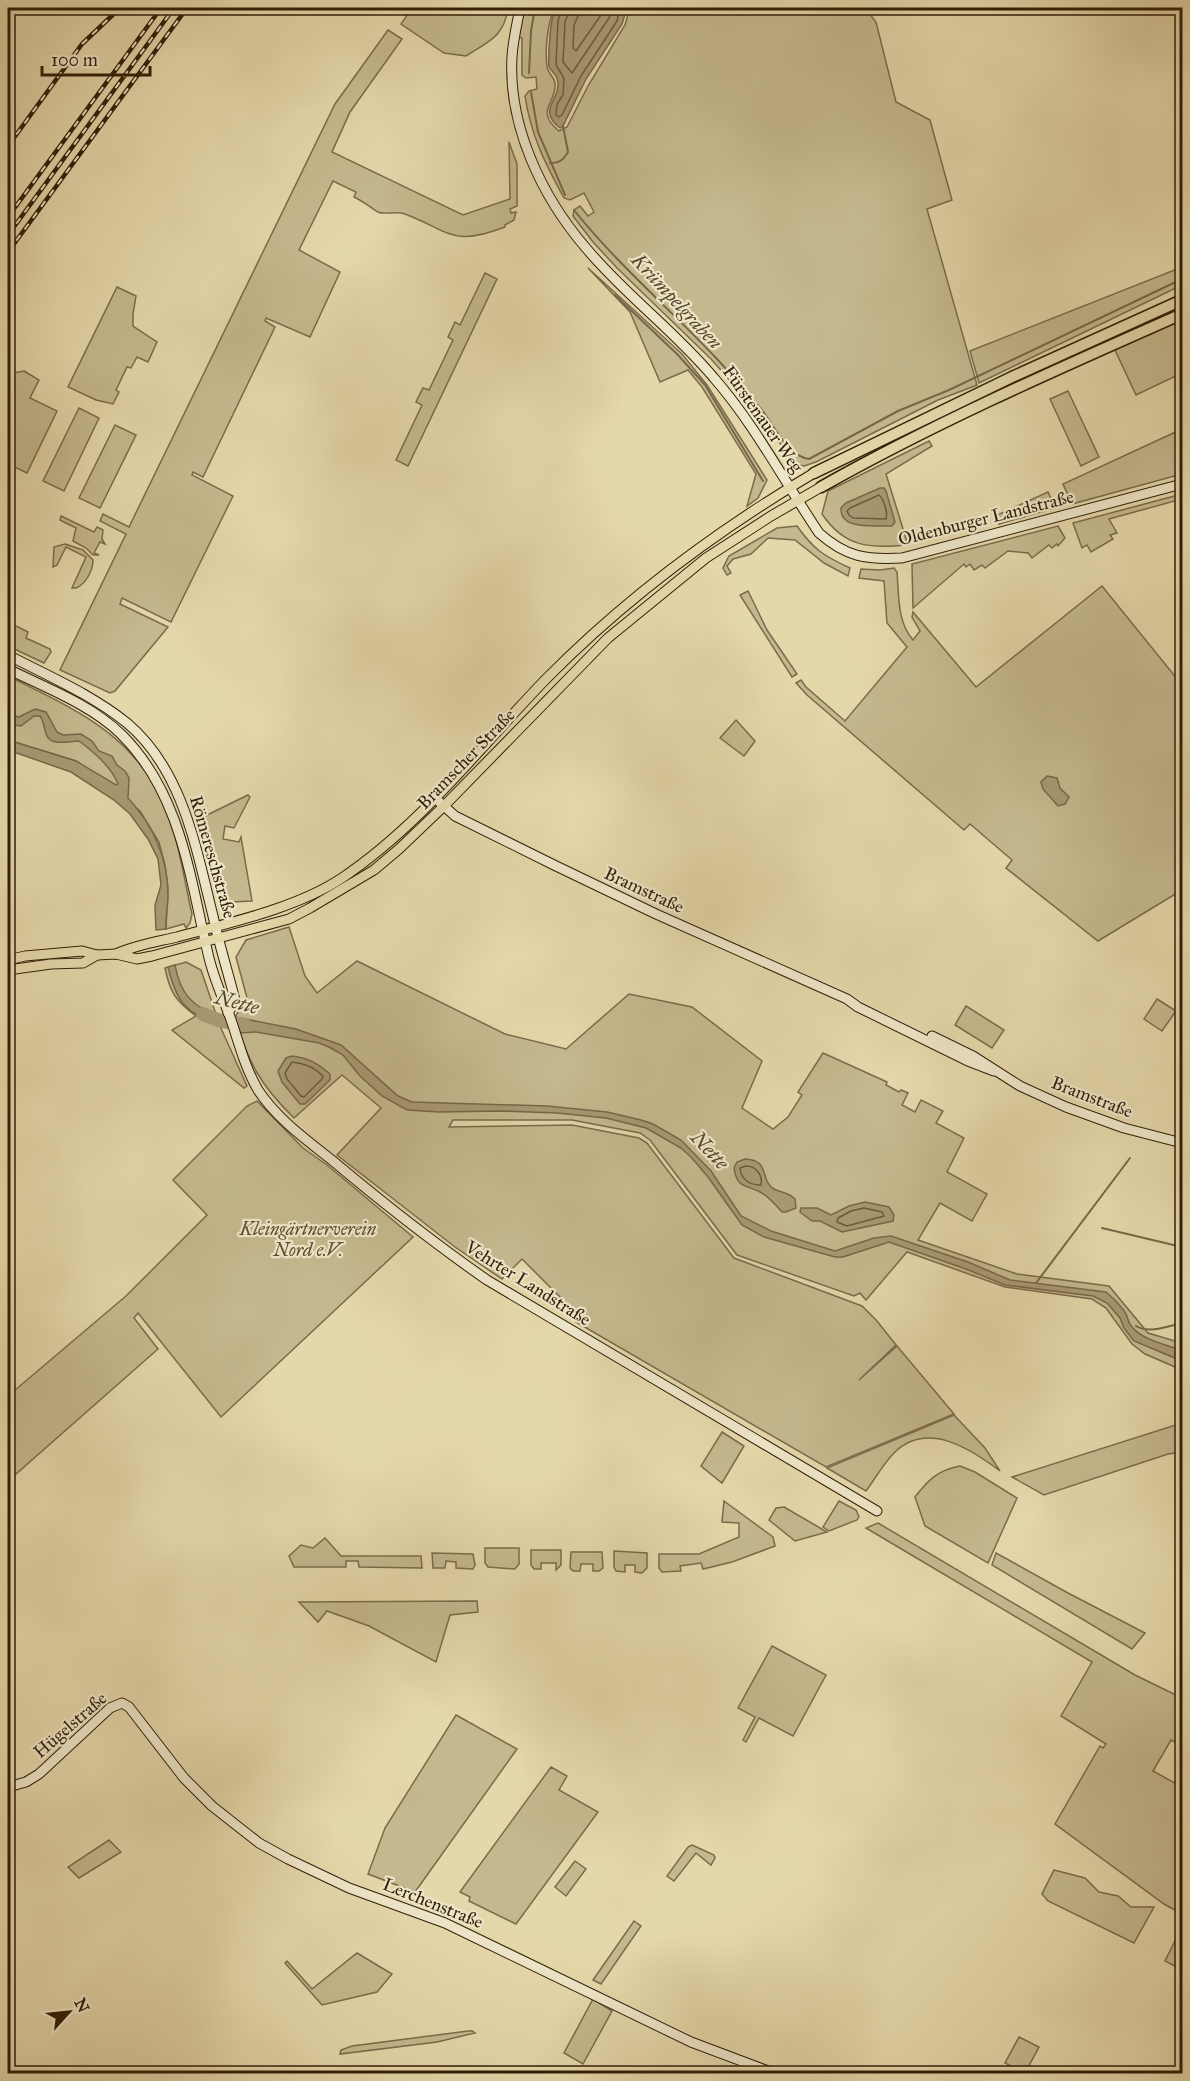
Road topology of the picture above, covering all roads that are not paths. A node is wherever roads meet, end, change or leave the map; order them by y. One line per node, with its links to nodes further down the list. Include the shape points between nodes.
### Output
1 (520, 8): 7 (street, Fürstenauer Weg, via 512,59 514,98 529,153 557,209 586,249 715,378 748,420)
2 (1182, 300): 4 (highway, via 1012,376)
3 (1182, 315): 6 (highway, via 1017,387)
4 (814, 473): 7 (main road, Bramscher Straße)
5 (1182, 484): 8 (street, Oldenburger Landstraße, via 902,558 878,559 835,547 819,532)
6 (821, 487): 8 (main road, Bramscher Straße)
7 (791, 488): 8 (street, Oldenburger Landstraße); 11 (main road, Bramscher Straße, via 692,554 595,633)
8 (798, 500): 12 (main road, Bramscher Straße, via 706,558 608,638)
9 (8, 655): 13 (street, Römereschstraße, via 104,706 152,750 169,774 181,802)
10 (8, 669): 14 (street, Römereschstraße, via 93,712 121,734 145,762 179,829)
11 (435, 798): 12 (street, Bramstraße); 13 (main road, Bramscher Straße, via 372,857 327,887 292,903)
12 (444, 806): 15 (main road, Bramscher Straße, via 399,849 350,885 289,919); 22 (street, Bramstraße, via 465,821 629,902 847,999 1020,1086 1124,1128)
13 (215, 926): 14 (main road, Bramscher Straße); 15 (street, Römereschstraße)
14 (203, 930): 16 (street, Römereschstraße); 17 (main road, Bramscher Straße, via 135,945)
15 (219, 938): 16 (main road, Bramscher Straße); 21 (street, Vehrter Landstraße, via 235,1000)
16 (206, 942): 17 (main road, Bramscher Straße, via 137,958); 21 (street, Vehrter Landstraße)
17 (116, 954): 18 (main road, Bramscher Straße)
18 (98, 955): 19 (main road, via 82,951); 20 (main road, via 83,963)
19 (8, 960)
20 (8, 970)
21 (229, 1015): 23 (street, Vehrter Landstraße, via 257,1087 280,1116 452,1256)
22 (1182, 1143)
23 (877, 1511)
24 (122, 1703): 25 (street, Hügelstraße, via 110,1708 39,1774); 26 (street, Lerchenstraße, via 184,1778 259,1843 349,1888 445,1923 692,2042)
25 (8, 1787)
26 (776, 2073)

